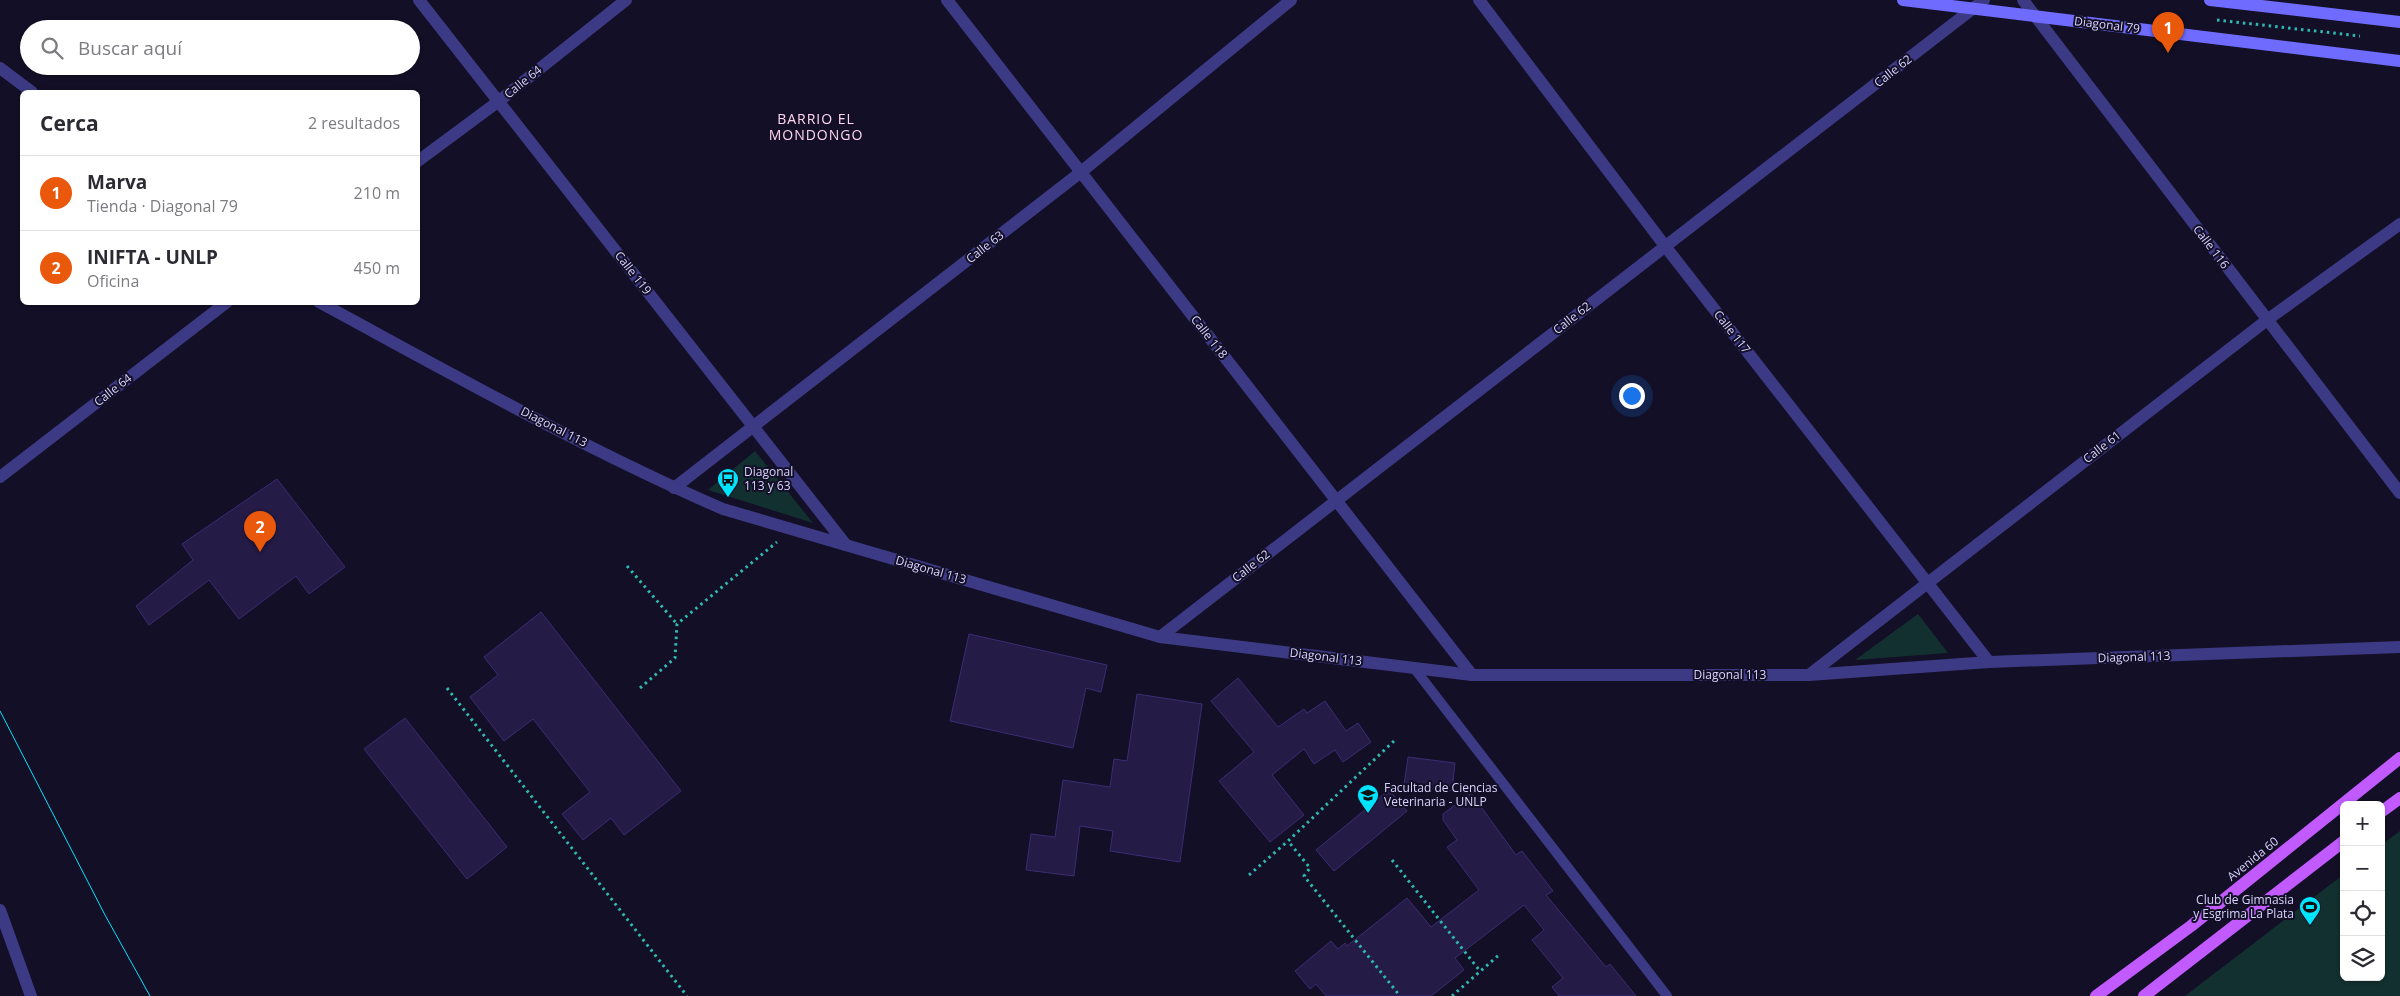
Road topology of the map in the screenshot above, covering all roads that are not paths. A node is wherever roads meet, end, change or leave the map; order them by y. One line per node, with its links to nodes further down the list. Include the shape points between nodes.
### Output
1 (419, 0): 16 (street, Calle 119)
2 (626, 0): 16 (street, Calle 64)
3 (947, 0): 18 (street, Calle 118)
4 (1291, 0): 18 (street, Calle 63)
5 (1479, 0): 20 (street, Calle 117)
6 (1902, 0): 10 (main road, Diagonal 79)
7 (1984, 0): 10 (street, Calle 62)
8 (2023, 0): 11 (street, Calle 116)
9 (2210, 0): 12 (main road)
10 (1973, 9): 11 (main road, Diagonal 79); 20 (street, Calle 62)
11 (2034, 16): 13 (main road, Diagonal 79); 23 (street, Calle 116)
12 (2400, 22)
13 (2400, 61)
14 (0, 68): 15 (street)
15 (29, 90)
16 (499, 102): 17 (street, Calle 64); 24 (street, Calle 119)
17 (420, 160)
18 (1081, 172): 24 (street, Calle 63); 28 (street, Calle 118)
19 (2400, 224): 23 (street, Calle 61)
20 (1665, 246): 28 (street, Calle 62); 30 (street, Calle 117)
21 (223, 305): 25 (street, Calle 64)
22 (324, 305): 26 (street, Diagonal 113, via 462,380)
23 (2266, 320): 27 (street, Calle 116); 30 (street, Calle 61)
24 (753, 427): 26 (street, Calle 63); 29 (street, Calle 119)
25 (0, 477)
26 (674, 488): 29 (street, Diagonal 113, via 723,509)
27 (2400, 493)
28 (1336, 500): 31 (street, Calle 62); 35 (street, Calle 118)
29 (846, 545): 31 (street, Diagonal 113)
30 (1928, 583): 33 (street, Calle 117); 36 (street, Calle 61)
31 (1160, 636): 34 (street, Diagonal 113)
32 (2400, 647): 33 (street, Diagonal 113)
33 (1989, 662): 36 (street, Diagonal 113)
34 (1414, 668): 35 (street, Diagonal 113); 43 (lane)
35 (1472, 675): 36 (street, Diagonal 113)
36 (1808, 675)
37 (2400, 758): 44 (main road, Avenida 60, via 2191,926)
38 (2400, 798): 39 (main road)
39 (2385, 809)
40 (2340, 844): 45 (main road)
41 (0, 910): 42 (street)
42 (30, 996)
43 (1667, 996)
44 (2096, 996)
45 (2144, 996)

